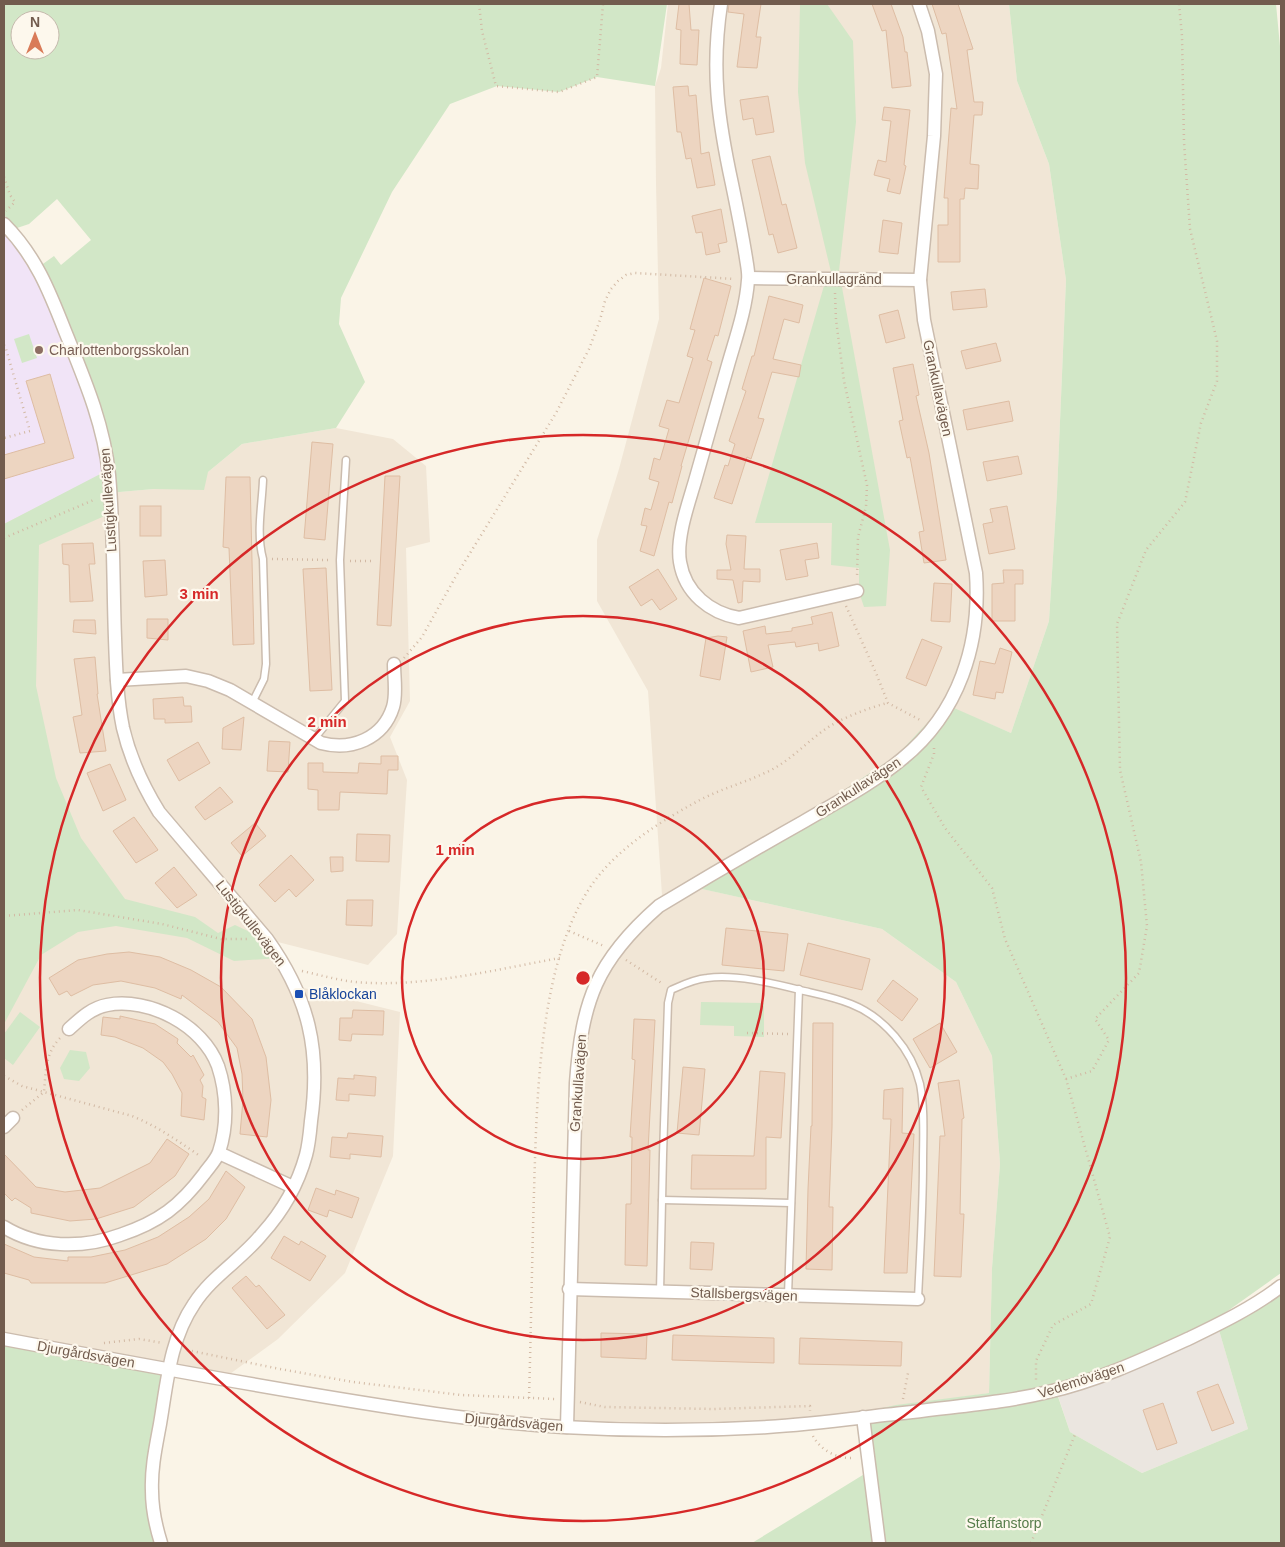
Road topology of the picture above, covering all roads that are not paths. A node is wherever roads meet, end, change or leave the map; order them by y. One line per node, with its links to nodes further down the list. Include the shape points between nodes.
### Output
1 (720, 4): 4 (street, via 716,98)
2 (919, 4): 5 (street, Grankullavägen, via 936,74 934,136)
3 (4, 224): 10 (street, Lustigkullevägen, via 19,239 43,278 87,384 102,436 109,476)
4 (749, 278): 5 (street, Grankullagränd); 8 (street, via 741,320 680,540 682,572 702,601 717,611 739,618)
5 (920, 280): 21 (street, Grankullavägen, via 924,320 974,556 978,591 976,628 968,663 943,716 903,759 859,789 659,906 614,952 592,994 578,1046)
6 (346, 460): 12 (lane, via 340,560 345,701)
7 (264, 480): 11 (lane, via 259,535 263,559 266,664 264,679)
8 (857, 591)
9 (394, 664): 12 (street, via 393,706 372,737 352,745 332,746)
10 (117, 680): 11 (street, via 186,676 220,684); 16 (street, Lustigkullevägen, via 124,728 147,793 159,812 267,939 289,973 308,1019 313,1046 314,1100 307,1154)
11 (252, 703): 12 (street)
12 (314, 739)
13 (799, 989): 17 (lane, via 765,981 707,978 671,990); 18 (lane); 24 (lane, via 851,1004 869,1013 904,1048 915,1069 924,1115)
14 (69, 1029): 15 (street, via 96,1008 118,1004 145,1006 176,1019 198,1036 217,1065 222,1082 225,1116)
15 (219, 1153): 16 (street); 19 (street, via 192,1191 174,1208 138,1229 112,1238 67,1244 45,1243)
16 (293, 1187): 26 (street, Lustigkullevägen, via 262,1234 200,1295 185,1319)
17 (662, 1200): 18 (lane); 22 (lane)
18 (791, 1204): 23 (lane)
19 (4, 1227)
20 (1281, 1286): 27 (street, Vedemövägen, via 1218,1324 1152,1356 1094,1378 1036,1395)
21 (570, 1289): 22 (street, Stallsbergsvägen); 28 (street, Grankullavägen)
22 (660, 1292): 23 (street, Stallsbergsvägen)
23 (788, 1296): 24 (street, Stallsbergsvägen)
24 (918, 1299)
25 (4, 1339): 26 (street, Djurgårdsvägen)
26 (169, 1370): 28 (street, Djurgårdsvägen, via 446,1416); 29 (street, via 152,1468 153,1508)
27 (863, 1417): 28 (street, Djurgårdsvägen, via 714,1429); 30 (street)
28 (567, 1427)
29 (161, 1543)
30 (879, 1543)

